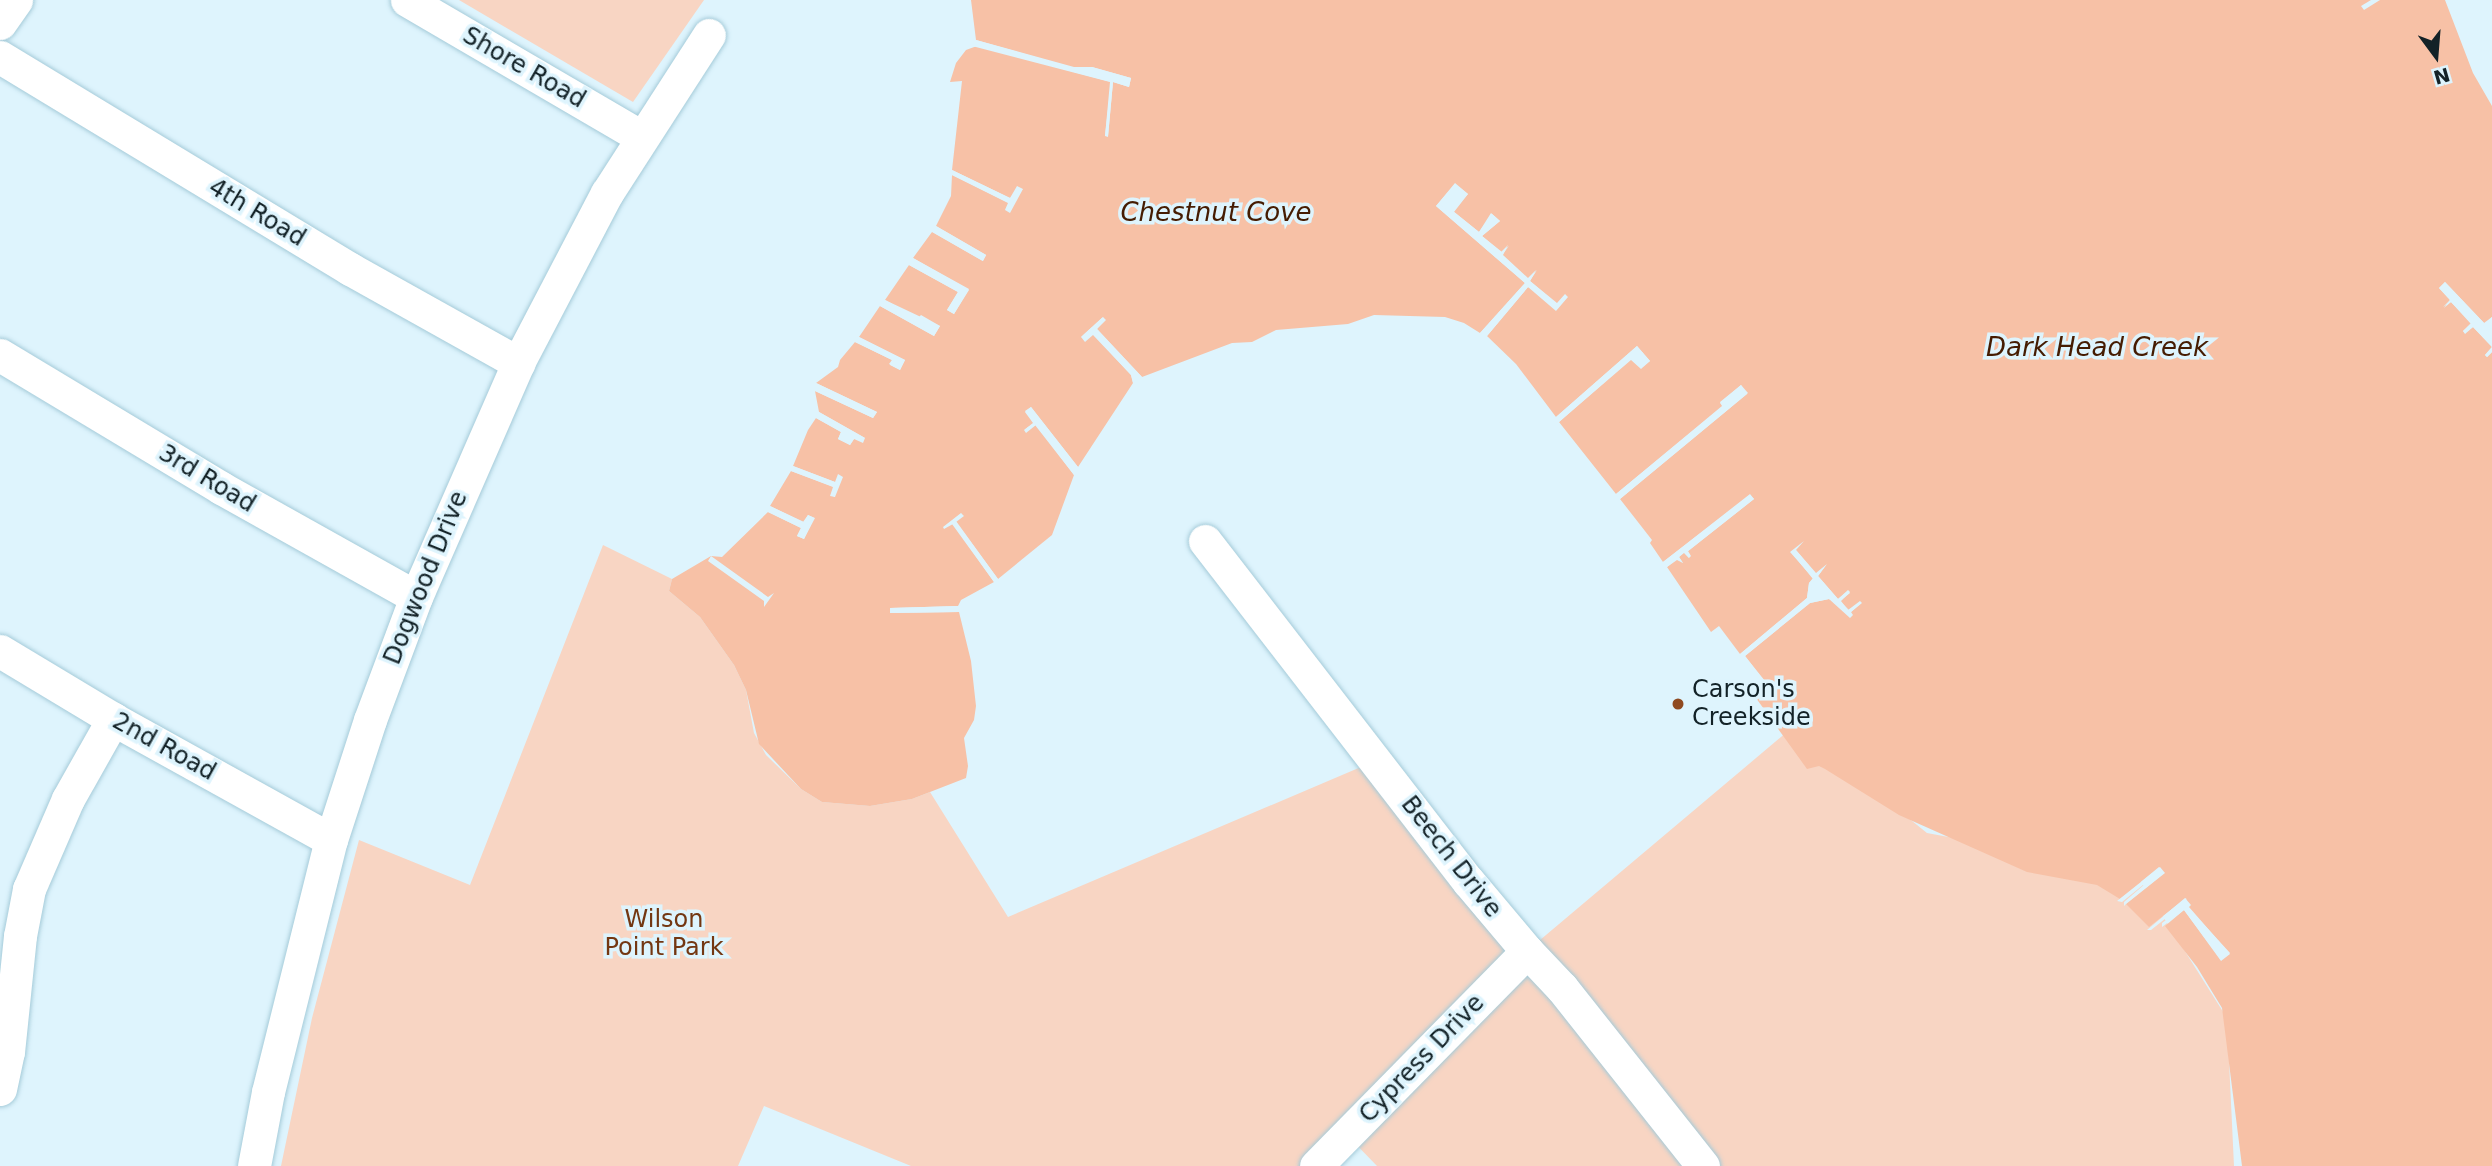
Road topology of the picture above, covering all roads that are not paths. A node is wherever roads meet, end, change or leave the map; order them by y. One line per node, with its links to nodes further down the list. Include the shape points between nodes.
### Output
1 (16, 0): 3 (street)
2 (407, 0): 6 (street, Shore Road)
3 (0, 23)
4 (709, 36): 6 (street, Dogwood Drive)
5 (0, 57): 8 (street, 4th Road, via 350,269)
6 (641, 137): 8 (street, Dogwood Drive)
7 (0, 355): 10 (street, 3rd Road, via 221,488)
8 (518, 363): 10 (street, Dogwood Drive)
9 (1205, 541): 15 (street, Beech Drive)
10 (416, 597): 13 (street, Dogwood Drive)
11 (0, 651): 12 (street, 2nd Road)
12 (113, 719): 13 (street, 2nd Road); 14 (street, via 63,810)
13 (331, 840): 17 (street, Dogwood Drive)
14 (10, 932): 16 (street, via 10,1040)
15 (1527, 951): 18 (street, Cypress Drive); 19 (street, Beech Drive, via 1562,988)
16 (0, 1089)
17 (254, 1166)
18 (1317, 1166)
19 (1703, 1166)

